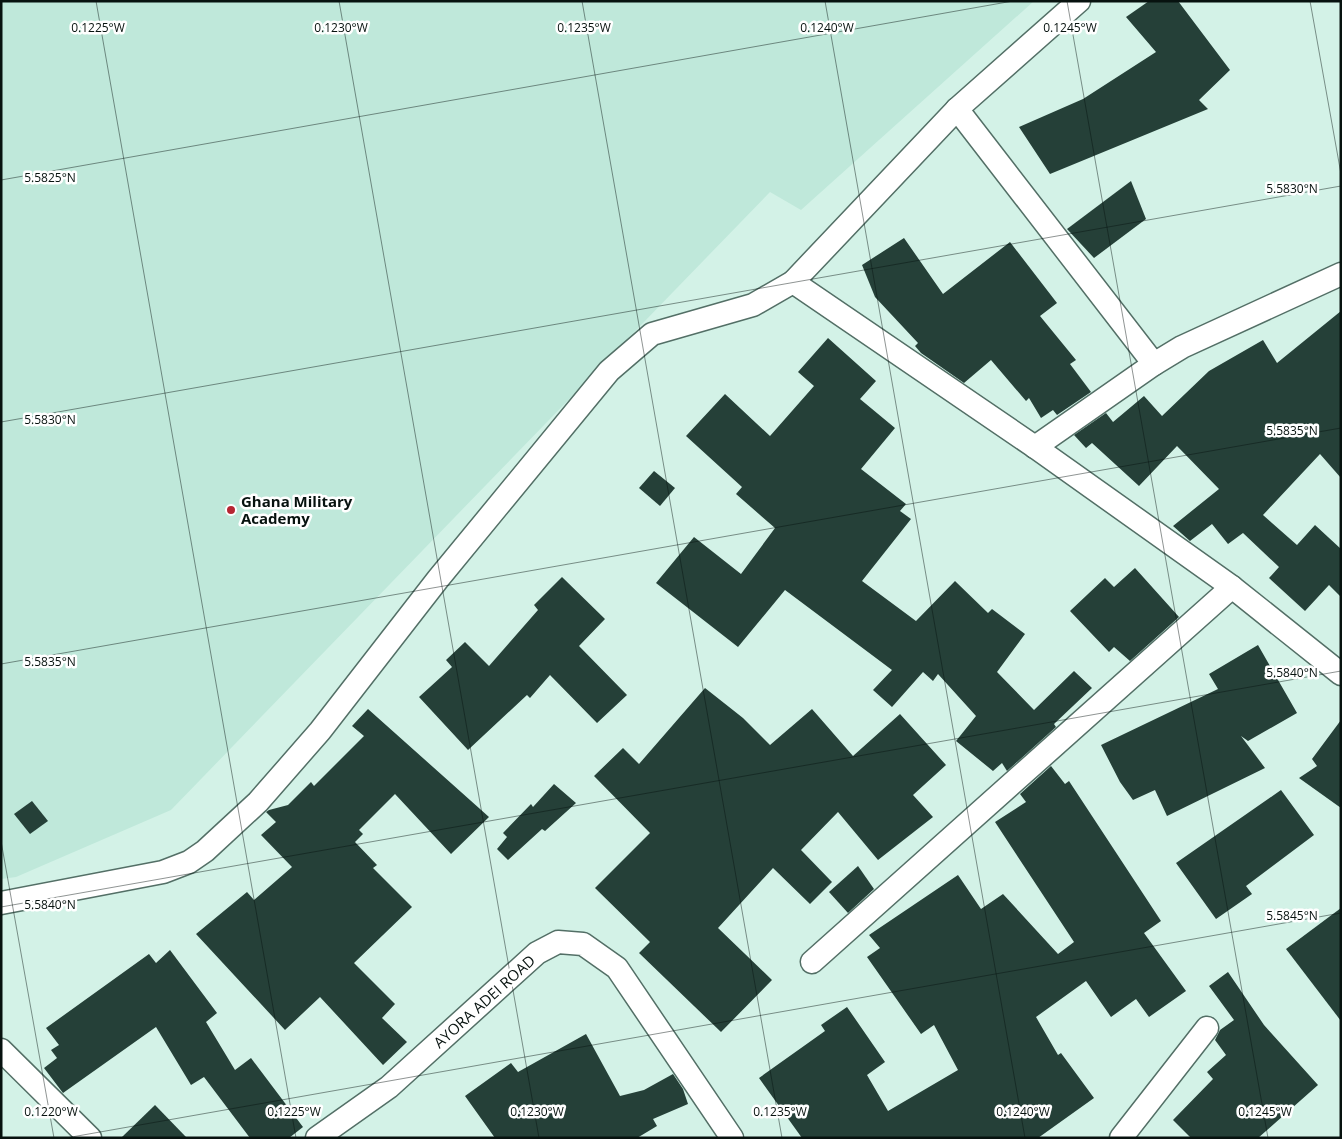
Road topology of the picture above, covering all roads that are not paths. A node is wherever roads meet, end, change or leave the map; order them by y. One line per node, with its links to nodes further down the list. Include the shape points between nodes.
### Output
1 (1079, 1): 2 (street)
2 (957, 109): 4 (street); 5 (street)
3 (1341, 274): 5 (street, via 1182,347)
4 (793, 282): 6 (street); 9 (street, via 753,305 652,334 609,371 438,579 320,731 258,802 205,851 189,862 163,872)
5 (1154, 364): 6 (street)
6 (1035, 447): 7 (street)
7 (1232, 587): 8 (street); 10 (street)
8 (1341, 674)
9 (1, 903)
10 (812, 962)
11 (1207, 1028): 16 (street)
12 (1, 1050): 13 (street)
13 (90, 1138)
14 (317, 1138): 15 (street, AYORA ADEI ROAD, via 389,1087 537,952 558,942 583,944 617,968)
15 (732, 1138)
16 (1122, 1138)

